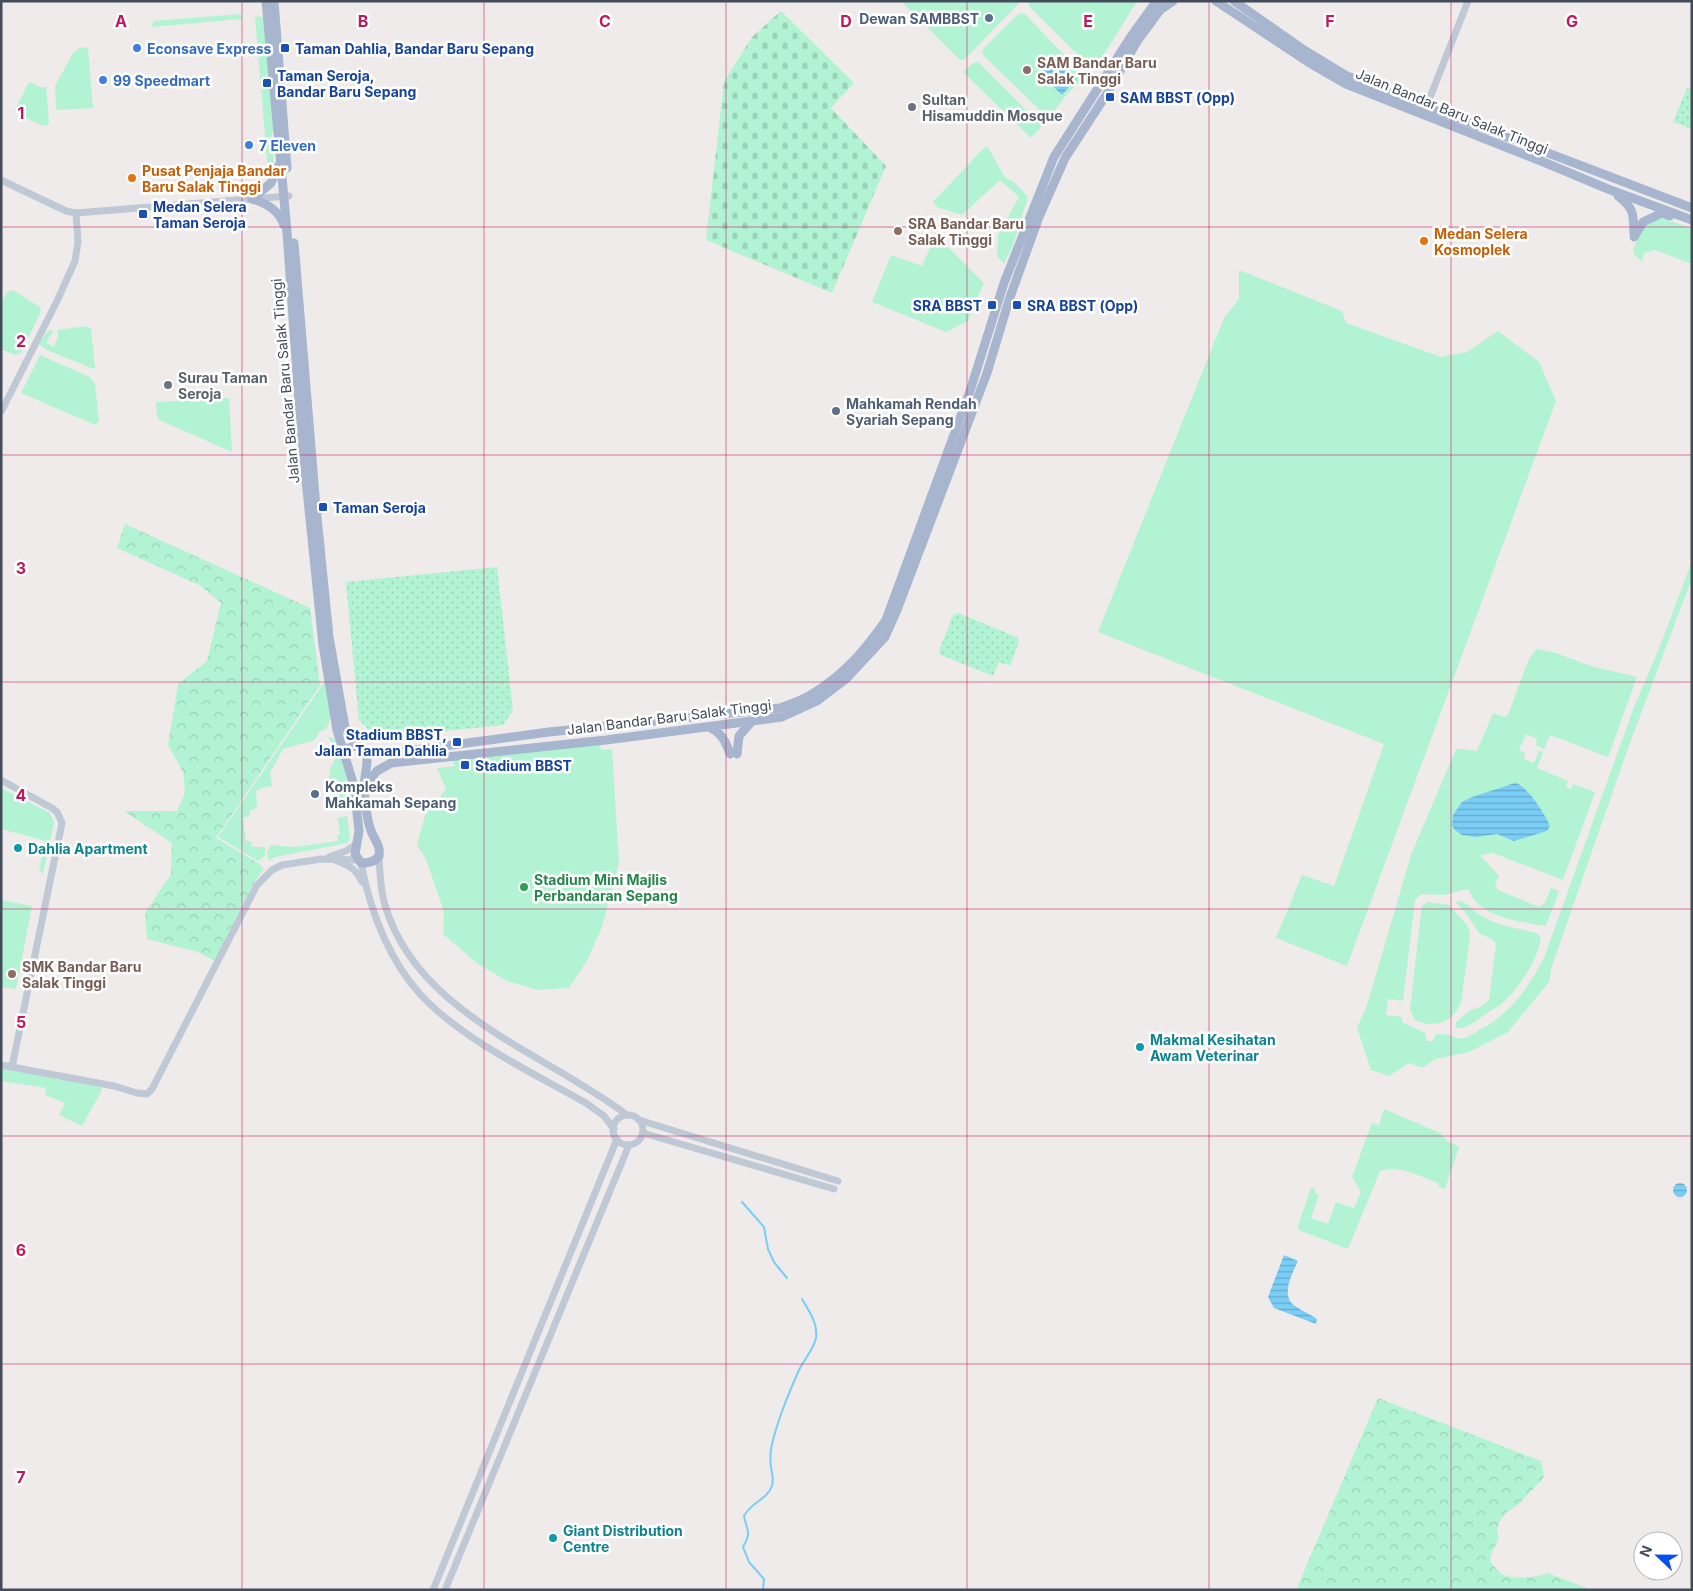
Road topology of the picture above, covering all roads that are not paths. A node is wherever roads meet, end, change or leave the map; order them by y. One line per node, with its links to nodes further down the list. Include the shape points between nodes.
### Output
1 (266, 1): 10 (main road, Jalan Bandar Baru Salak Tinggi)
2 (274, 1): 13 (main road, Jalan Bandar Baru Salak Tinggi)
3 (1159, 1): 21 (main road, Jalan Bandar Baru Salak Tinggi, via 1130,38 1054,157 1004,284 970,391 886,620 868,646 840,675 811,695 780,708)
4 (1173, 1): 20 (main road, Jalan Bandar Baru Salak Tinggi, via 1160,10 1138,40 1065,158 1039,216 987,373 885,636 846,679 817,700 782,717)
5 (1216, 1): 9 (main road, Jalan Bandar Baru Salak Tinggi, via 1346,84)
6 (1234, 1): 8 (main road, Jalan Bandar Baru Salak Tinggi, via 1347,76)
7 (1468, 1): 8 (street)
8 (1427, 106): 9 (street); 15 (main road, Jalan Bandar Baru Salak Tinggi)
9 (1424, 115): 12 (main road, Jalan Bandar Baru Salak Tinggi)
10 (280, 160): 13 (main road, Jalan Bandar Baru Salak Tinggi); 14 (main road, via 272,183)
11 (1, 180): 16 (street, via 66,212)
12 (1608, 189): 17 (main road, Jalan Bandar Baru Salak Tinggi); 17 (main road, via 1628,203 1634,237 1643,222 1662,213)
13 (286, 197): 14 (street); 18 (main road, Jalan Bandar Baru Salak Tinggi); 24 (main road, Jalan Bandar Baru Salak Tinggi, via 329,637 345,727)
14 (252, 199): 16 (street); 18 (main road, via 276,211 282,217)
15 (1692, 208)
16 (76, 213): 19 (street, via 78,242 75,262)
17 (1692, 221)
18 (287, 232): 25 (main road, Jalan Bandar Baru Salak Tinggi, via 301,432 323,645)
19 (1, 412)
20 (752, 721): 22 (main road, Jalan Bandar Baru Salak Tinggi); 22 (main road, via 739,736 734,754 716,730)
21 (605, 726): 23 (main road); 24 (main road, Jalan Bandar Baru Salak Tinggi, via 392,753 379,754)
22 (709, 727): 23 (main road, Jalan Bandar Baru Salak Tinggi)
23 (606, 740): 27 (main road, Jalan Bandar Baru Salak Tinggi, via 392,763 377,771)
24 (362, 748): 25 (main road, via 352,746); 27 (main road, via 368,760)
25 (344, 756): 28 (main road, Jalan Bandar Baru Salak Tinggi, via 354,786 359,831)
26 (1, 780): 35 (street, via 52,808 62,823)
27 (364, 787): 29 (main road, via 370,828 379,845)
28 (356, 844): 30 (street); 32 (main road, Jalan Bandar Baru Salak Tinggi, via 355,854)
29 (380, 856): 32 (main road, via 374,861); 36 (street, via 381,887 391,922 406,951 425,976 484,1025)
30 (322, 859): 31 (street); 35 (street, via 282,865 257,885 147,1094)
31 (333, 859): 32 (street); 33 (street, via 357,872)
32 (359, 861): 33 (street)
33 (366, 892): 38 (street, via 384,938 420,994 467,1033 586,1103 604,1116)
34 (1, 1065): 35 (street)
35 (12, 1067)
36 (627, 1115): 37 (street); 38 (street, via 618,1120)
37 (639, 1120): 39 (street); 42 (street)
38 (614, 1129): 40 (street)
39 (643, 1133): 41 (street, via 638,1141); 43 (street)
40 (617, 1139): 41 (street); 44 (street)
41 (630, 1144): 45 (street)
42 (838, 1181)
43 (834, 1189)
44 (433, 1590)
45 (445, 1590)

